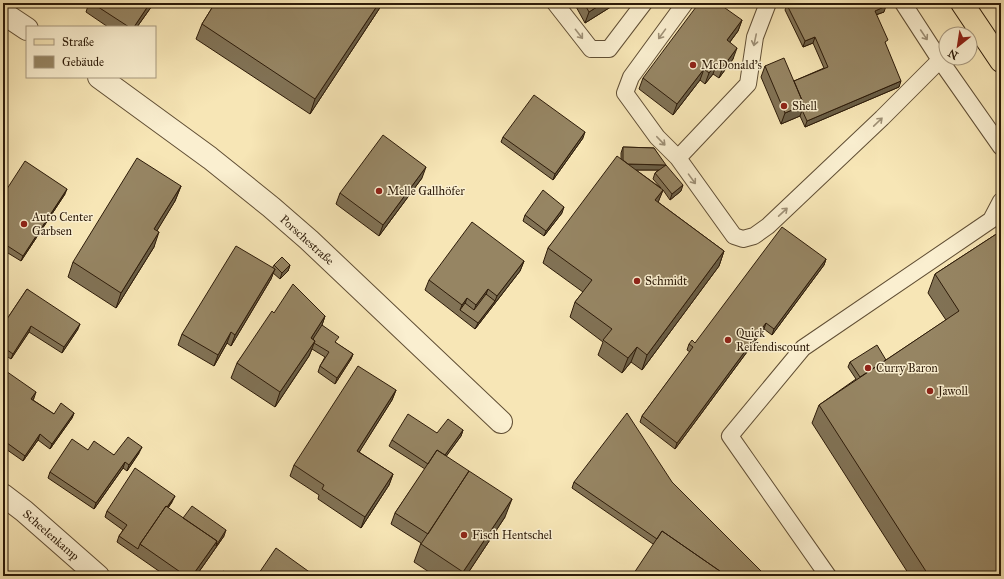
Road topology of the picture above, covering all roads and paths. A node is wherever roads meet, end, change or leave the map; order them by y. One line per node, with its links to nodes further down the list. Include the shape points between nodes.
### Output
1 (555, 3): 2 (lane, one-way to 2, via 591,49 609,49)
2 (644, 3)
3 (685, 3): 15 (lane, one-way to 15, via 631,78 625,93 657,138)
4 (768, 3): 15 (lane, one-way to 15, via 756,37 748,84)
5 (903, 3): 9 (lane, one-way to 9)
6 (962, 3): 10 (main road)
7 (3, 13): 8 (street)
8 (26, 28)
9 (938, 57)
10 (1001, 61)
11 (938, 62): 15 (lane, one-way to 11, via 734,236 743,239 754,236 768,226)
12 (944, 66): 14 (lane)
13 (100, 78): 17 (street, Porschestraße, via 210,158 271,207)
14 (1001, 147)
15 (678, 158)
16 (1000, 208): 20 (lane, via 991,220 803,348 730,436)
17 (501, 422)
18 (3, 496): 19 (street, Scheelenkamp, via 24,511)
19 (98, 576)
20 (828, 576)

